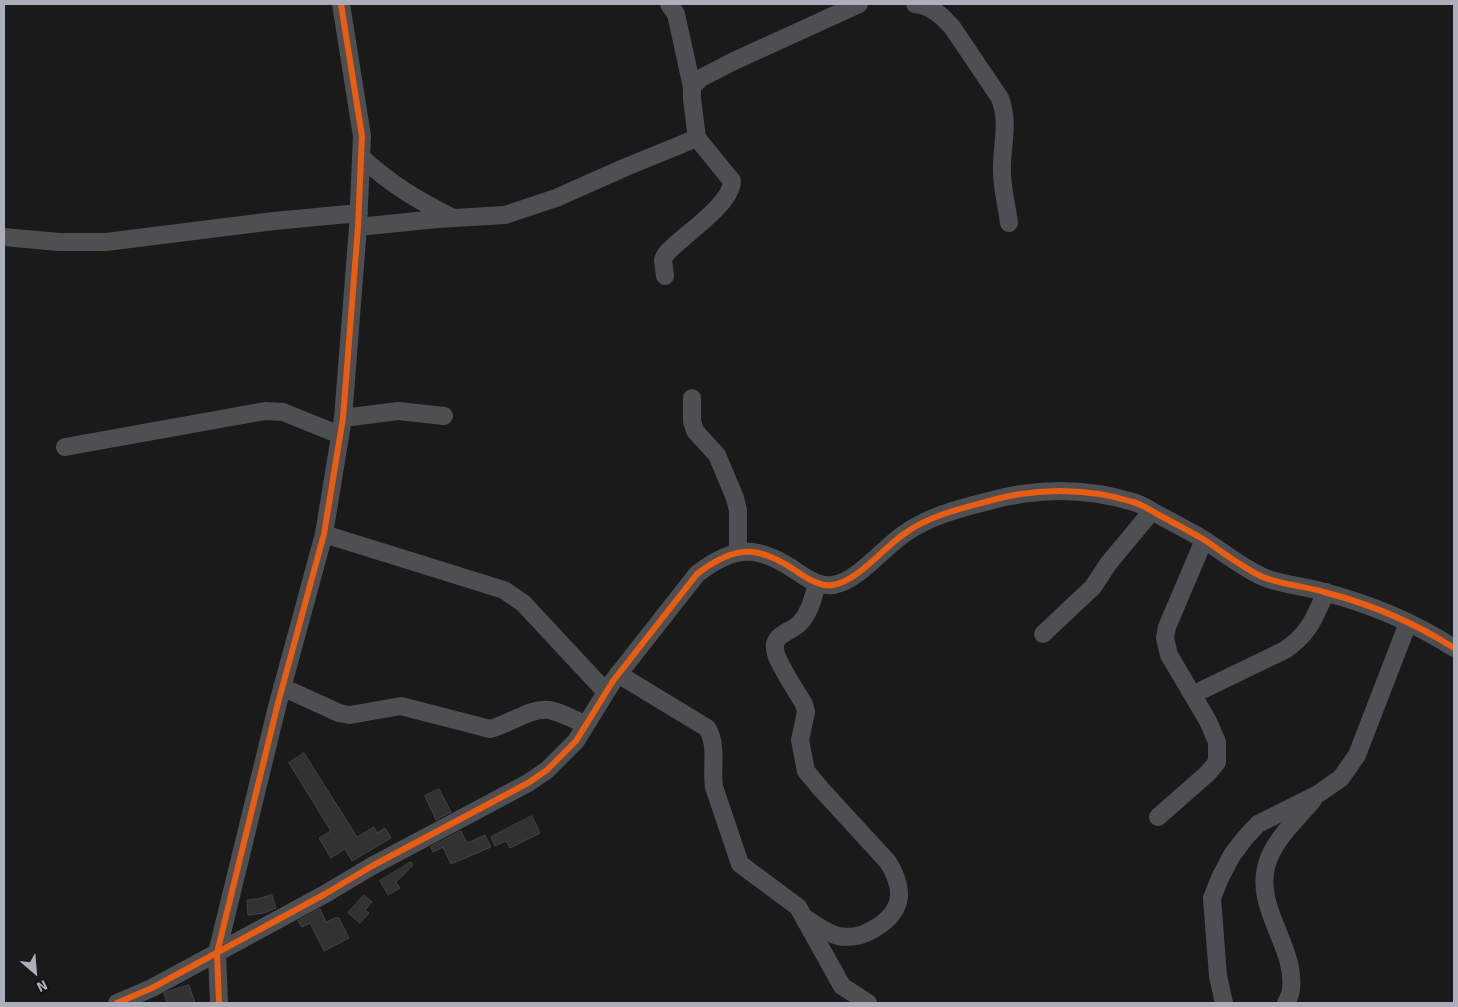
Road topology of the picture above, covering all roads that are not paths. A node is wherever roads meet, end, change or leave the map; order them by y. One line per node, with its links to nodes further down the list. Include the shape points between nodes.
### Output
1 (341, 4): 7 (street, via 362,136)
2 (669, 4): 5 (street, via 676,14)
3 (859, 4): 5 (street, via 734,60 701,78)
4 (915, 4): 10 (street, via 934,9 944,17 1000,98 1005,110 1002,172)
5 (692, 87): 6 (street)
6 (697, 138): 8 (street, via 528,208 505,215); 12 (street, via 732,180 732,188 725,200 665,255 662,260)
7 (362, 158): 8 (street, via 420,202); 9 (street)
8 (455, 219): 9 (street)
9 (358, 220): 11 (street, via 274,220 106,242); 15 (street)
10 (1009, 223)
11 (4, 237)
12 (665, 276)
13 (692, 398): 20 (street, via 695,431 717,455 734,493 738,510)
14 (444, 416): 15 (street, via 398,411)
15 (341, 426): 16 (street, via 283,412 265,411); 18 (street)
16 (65, 447)
17 (1152, 511): 19 (street); 21 (street, via 1135,502 1090,492 1043,490 988,501 943,514 905,533 862,571 848,579 834,585); 24 (street, via 1093,587)
18 (324, 534): 27 (street); 28 (street, via 512,594)
19 (1204, 540): 22 (street, via 1265,577); 29 (street, via 1165,638 1169,655)
20 (738, 552): 21 (street, via 762,553 785,563); 26 (street, via 716,560 697,574)
21 (817, 584): 33 (street, via 810,608 799,624 785,631 775,644 776,655 806,712 800,740 806,771 888,862 896,876 899,891 892,916 869,932 852,937 837,936)
22 (1326, 592): 23 (street); 29 (street, via 1299,640)
23 (1408, 622): 25 (street); 31 (street, via 1357,756 1341,778)
24 (1043, 634)
25 (1454, 648)
26 (618, 674): 28 (street); 33 (street, via 707,728 712,735 714,787 740,864 798,907)
27 (282, 687): 30 (street, via 331,710 350,715 401,706 490,729 534,711 548,710); 34 (street)
28 (606, 692): 30 (street)
29 (1194, 694): 32 (street, via 1217,742 1216,762)
30 (585, 724): 34 (street, via 564,755 528,783)
31 (1318, 794): 38 (street, via 1258,824 1232,855 1220,878 1212,898 1218,976); 39 (street, via 1277,843 1264,878 1267,904 1291,974 1292,990)
32 (1158, 817)
33 (804, 917): 37 (street, via 842,986)
34 (217, 953): 35 (street); 36 (street)
35 (117, 1003)
36 (219, 1003)
37 (868, 1003)
38 (1224, 1003)
39 (1286, 1003)

